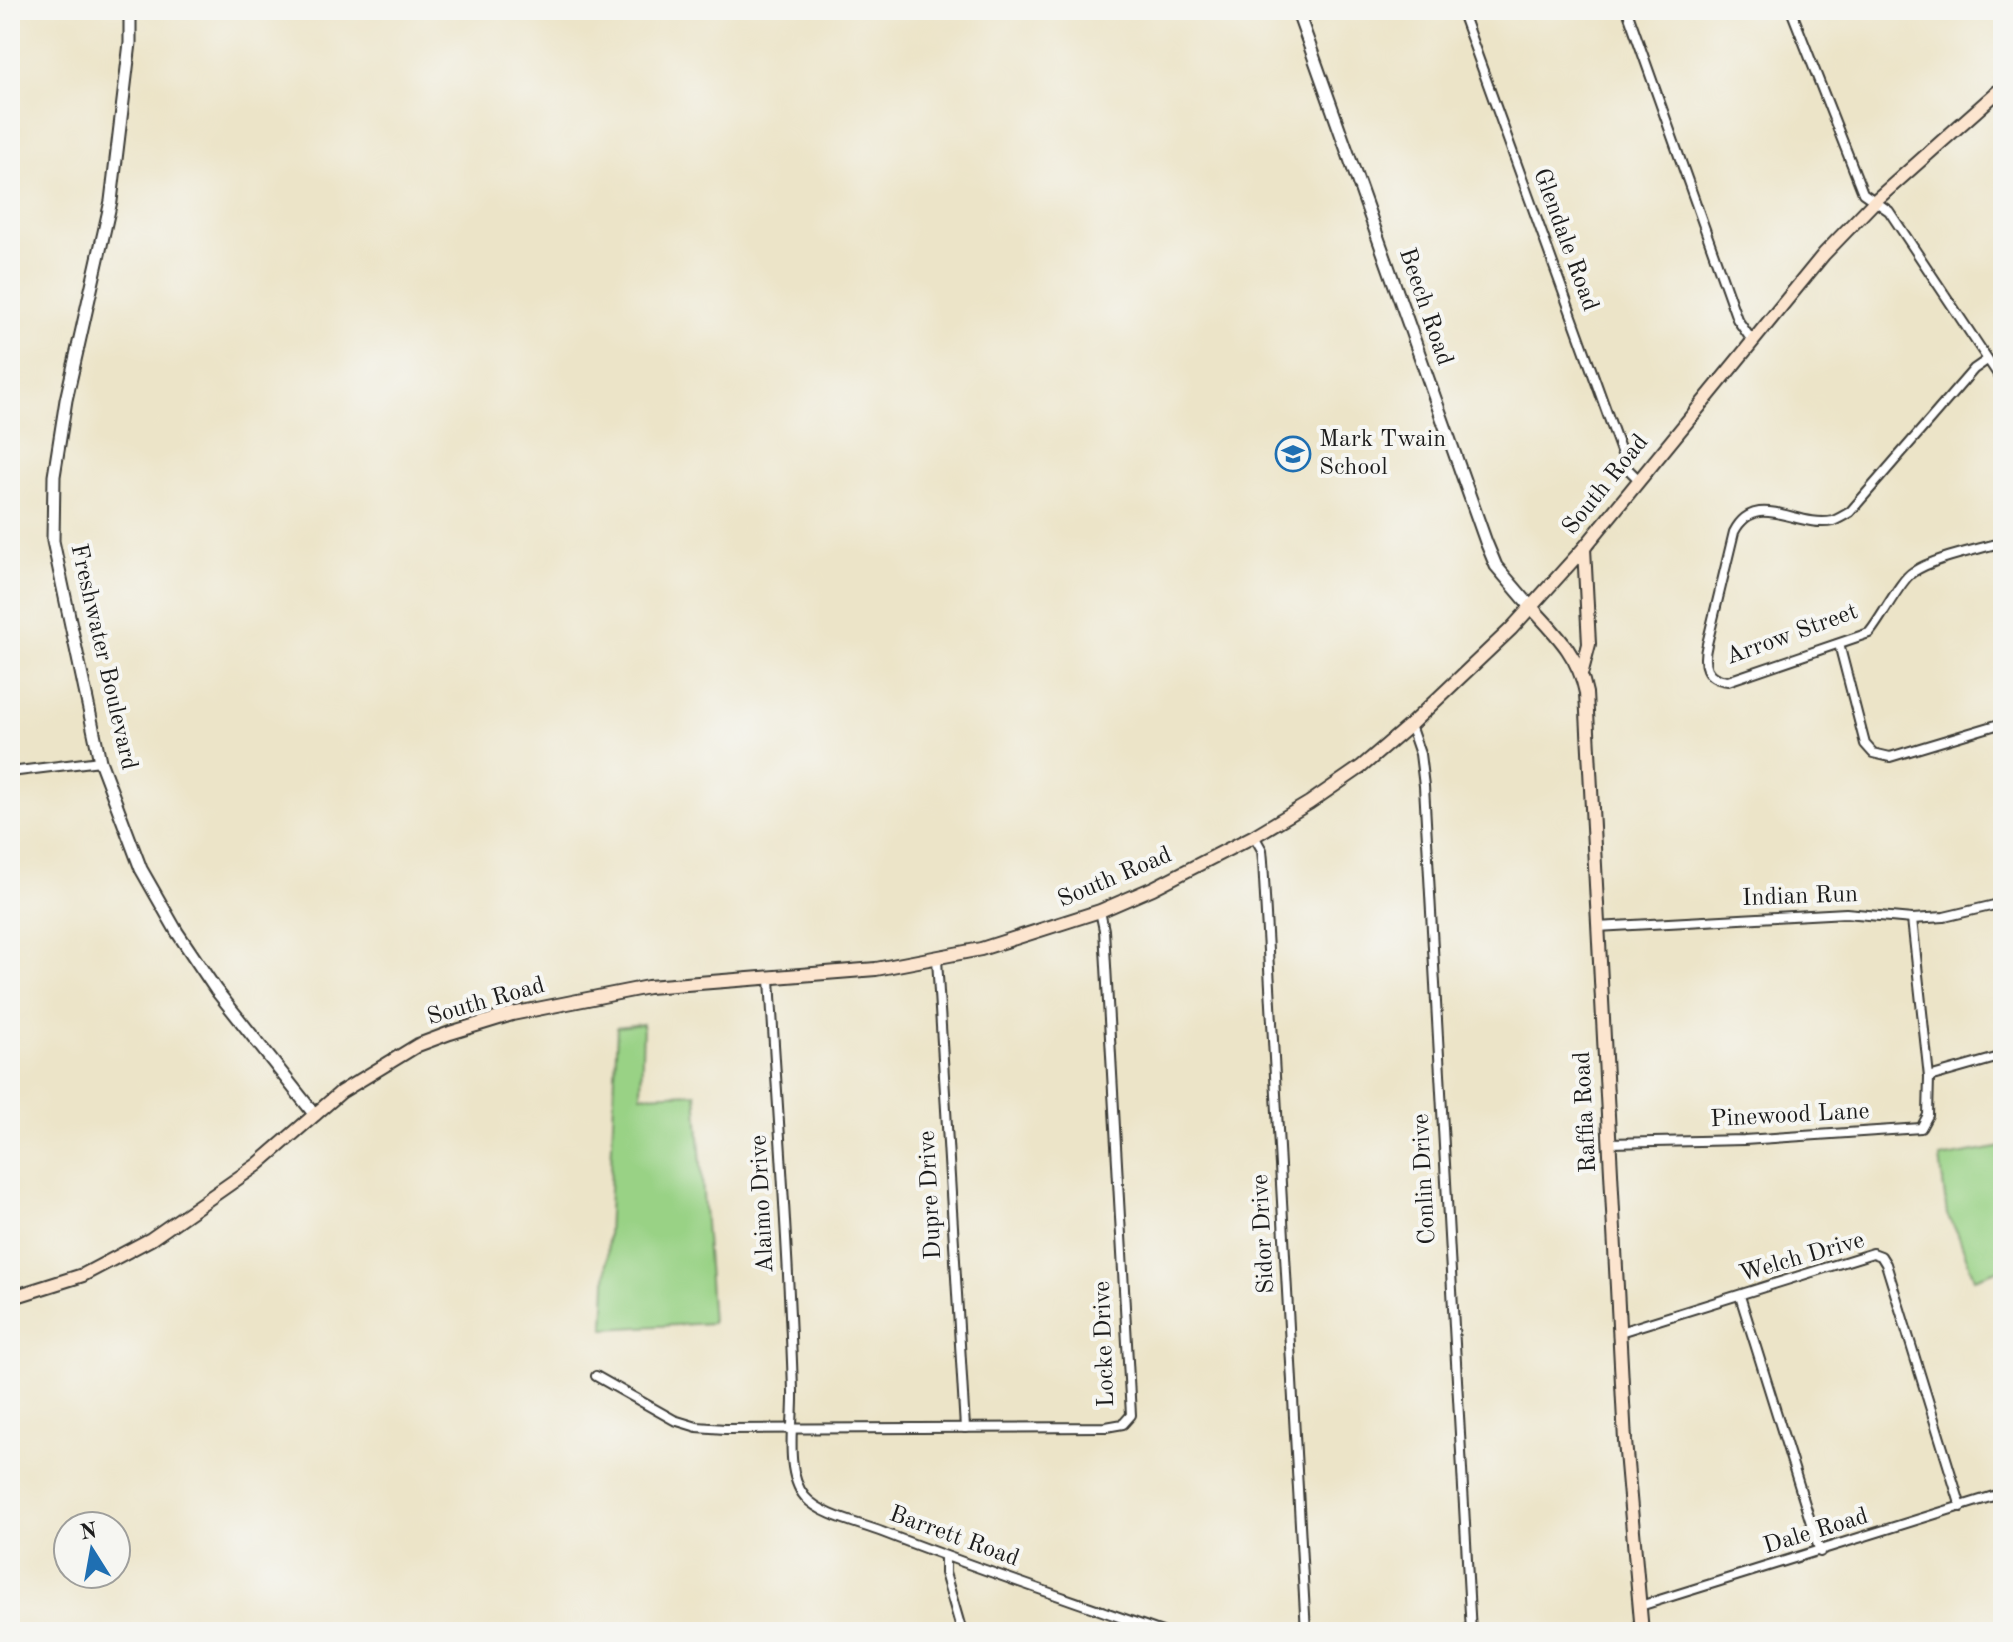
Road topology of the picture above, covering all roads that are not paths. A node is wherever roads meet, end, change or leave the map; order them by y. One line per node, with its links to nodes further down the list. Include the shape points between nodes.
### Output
1 (130, 10): 19 (street, Freshwater Boulevard, via 111,201 54,476 53,541)
2 (1297, 10): 14 (street, Beech Road, via 1486,542 1496,566)
3 (1461, 10): 11 (street, Glendale Road, via 1627,468)
4 (1627, 10): 8 (street, via 1737,319)
5 (1791, 10): 7 (street, via 1863,193)
6 (2003, 87): 7 (main road, South Road)
7 (1876, 200): 8 (main road, South Road); 9 (street, via 1889,211)
8 (1753, 342): 11 (main road, South Road)
9 (1987, 360): 10 (street); 15 (street, Arrow Street, via 1850,512 1833,521 1766,511 1740,519 1704,659 1707,673 1728,681)
10 (2003, 382)
11 (1638, 479): 13 (main road, South Road)
12 (2003, 542): 15 (street, Arrow Street, via 1913,572 1869,633)
13 (1584, 548): 14 (main road, South Road); 16 (main road, via 1589,644)
14 (1531, 607): 16 (main road, Raffia Road, via 1570,649); 18 (main road, South Road)
15 (1839, 644): 17 (street, via 1865,744 1873,753 1890,757)
16 (1582, 671): 25 (main road, Raffia Road)
17 (2003, 723)
18 (1410, 725): 21 (main road, South Road, via 1361,767); 46 (street, Conlin Drive, via 1424,786)
19 (100, 761): 20 (street); 30 (street, Freshwater Boulevard, via 141,869 177,932)
20 (10, 772)
21 (1254, 836): 23 (main road, South Road); 45 (street, Sidor Drive, via 1263,861)
22 (2003, 903): 24 (street, Indian Run)
23 (1100, 911): 26 (main road, South Road); 37 (street, Locke Drive, via 1131,1415 1123,1424 1106,1427)
24 (1912, 919): 25 (street, Indian Run, via 1846,913); 29 (street)
25 (1597, 927): 31 (main road, Raffia Road)
26 (937, 959): 27 (main road, South Road); 37 (street, Dupre Drive)
27 (770, 979): 30 (main road, South Road, via 633,990 512,1014 418,1045 341,1092); 36 (street, Alaimo Drive)
28 (2003, 1056): 29 (street)
29 (1929, 1077): 31 (street, Pinewood Lane, via 1928,1115 1921,1128)
30 (315, 1115): 33 (main road, South Road, via 206,1203 139,1246 83,1275)
31 (1609, 1143): 34 (main road, Raffia Road)
32 (1740, 1296): 34 (street, Welch Drive); 39 (street, Welch Drive, via 1873,1253 1881,1256); 40 (street)
33 (10, 1298)
34 (1620, 1332): 42 (main road, Raffia Road)
35 (596, 1376): 36 (street, Locke Drive, via 674,1420 697,1427)
36 (794, 1427): 37 (street, Locke Drive); 41 (street, Barrett Road, via 790,1443 796,1483 807,1499)
37 (965, 1428)
38 (2003, 1493): 39 (street, Dale Road)
39 (1961, 1507): 40 (street, Dale Road)
40 (1820, 1552): 42 (street, Dale Road)
41 (945, 1556): 43 (street); 44 (street, Barrett Road)
42 (1640, 1606): 47 (main road, Raffia Road)
43 (962, 1632)
44 (1162, 1632)
45 (1306, 1632)
46 (1471, 1632)
47 (1642, 1632)

